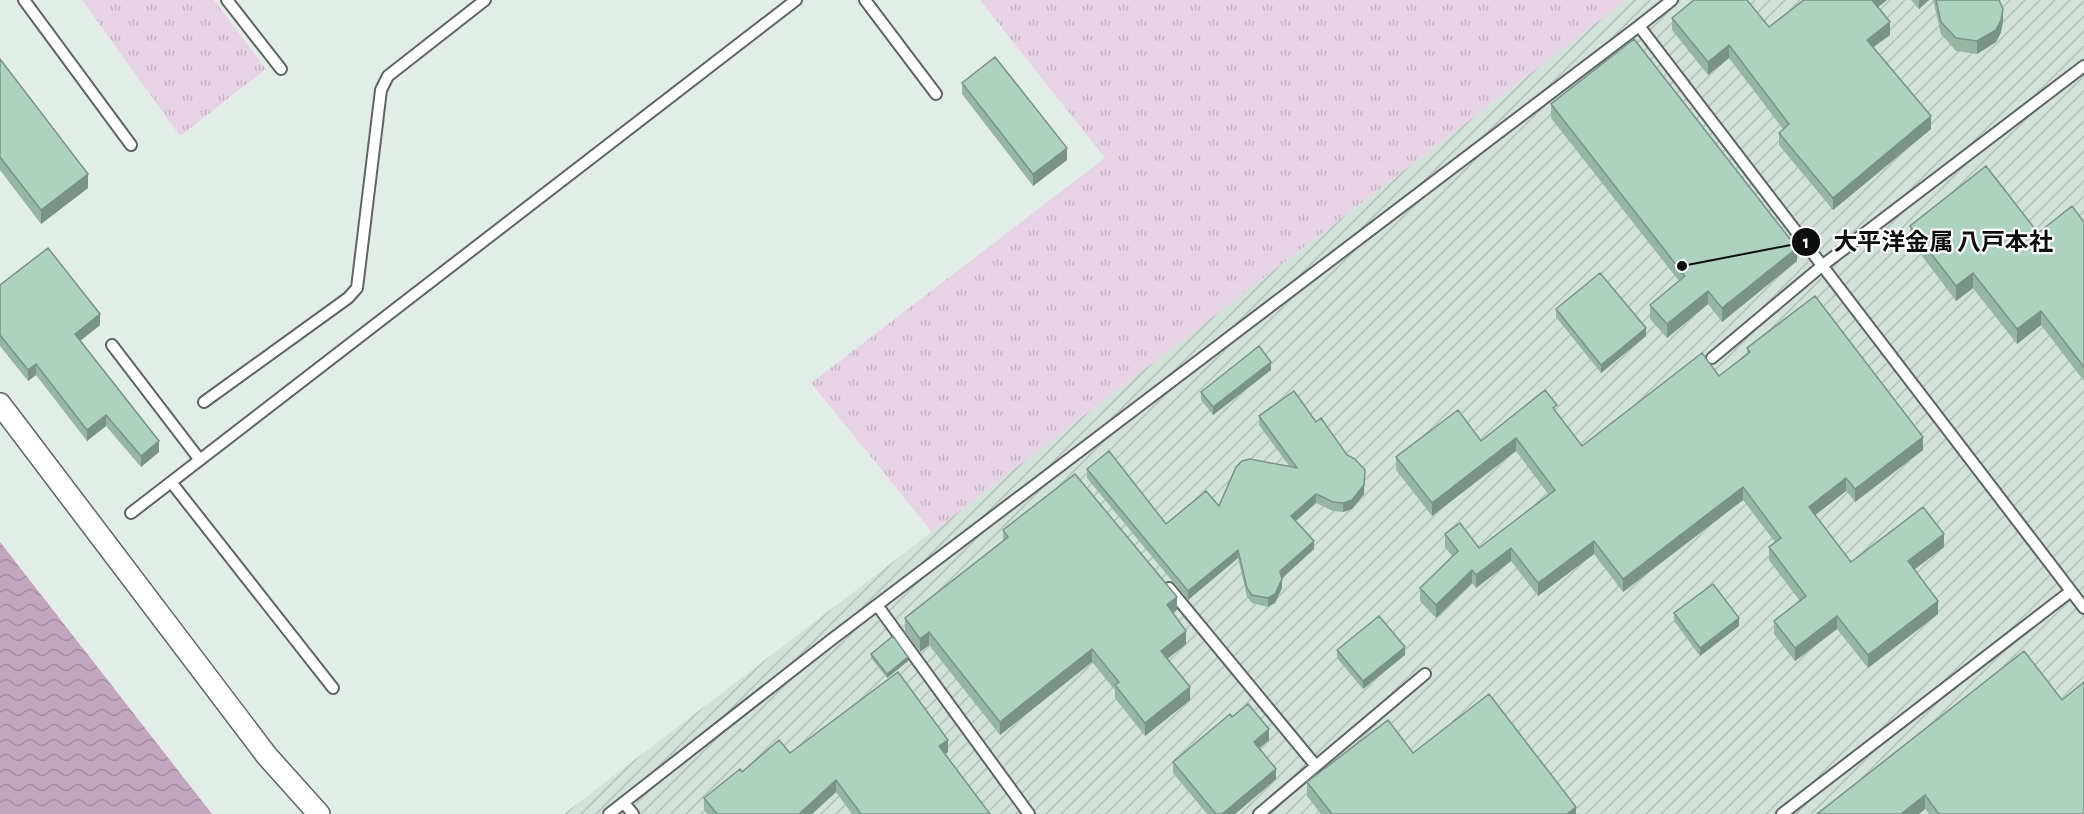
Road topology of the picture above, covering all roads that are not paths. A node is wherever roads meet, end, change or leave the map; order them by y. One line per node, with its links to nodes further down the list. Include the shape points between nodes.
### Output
1 (24, 0): 11 (lane)
2 (227, 0): 9 (lane)
3 (485, 0): 15 (lane, via 388,76 381,90 357,288)
4 (796, 0): 17 (lane)
5 (865, 0): 10 (lane)
6 (1672, 0): 7 (lane)
7 (1639, 26): 12 (lane); 18 (lane)
8 (2084, 66): 12 (lane)
9 (281, 69)
10 (936, 94)
11 (131, 145)
12 (1824, 265): 14 (lane); 23 (lane)
13 (112, 345): 17 (lane)
14 (1712, 358)
15 (204, 402)
16 (0, 404): 30 (street, via 267,756)
17 (200, 460): 20 (lane)
18 (1065, 463): 19 (lane); 24 (lane)
19 (1072, 472)
20 (171, 482): 21 (lane); 27 (lane)
21 (131, 513)
22 (1164, 582): 28 (lane)
23 (2071, 591): 25 (lane); 35 (lane)
24 (877, 605): 29 (lane); 33 (lane)
25 (2084, 608)
26 (1425, 674): 28 (lane)
27 (333, 688)
28 (1316, 766): 34 (lane)
29 (624, 803): 31 (lane); 32 (lane)
30 (319, 814)
31 (609, 814)
32 (633, 814)
33 (1029, 814)
34 (1259, 814)
35 (1782, 814)

